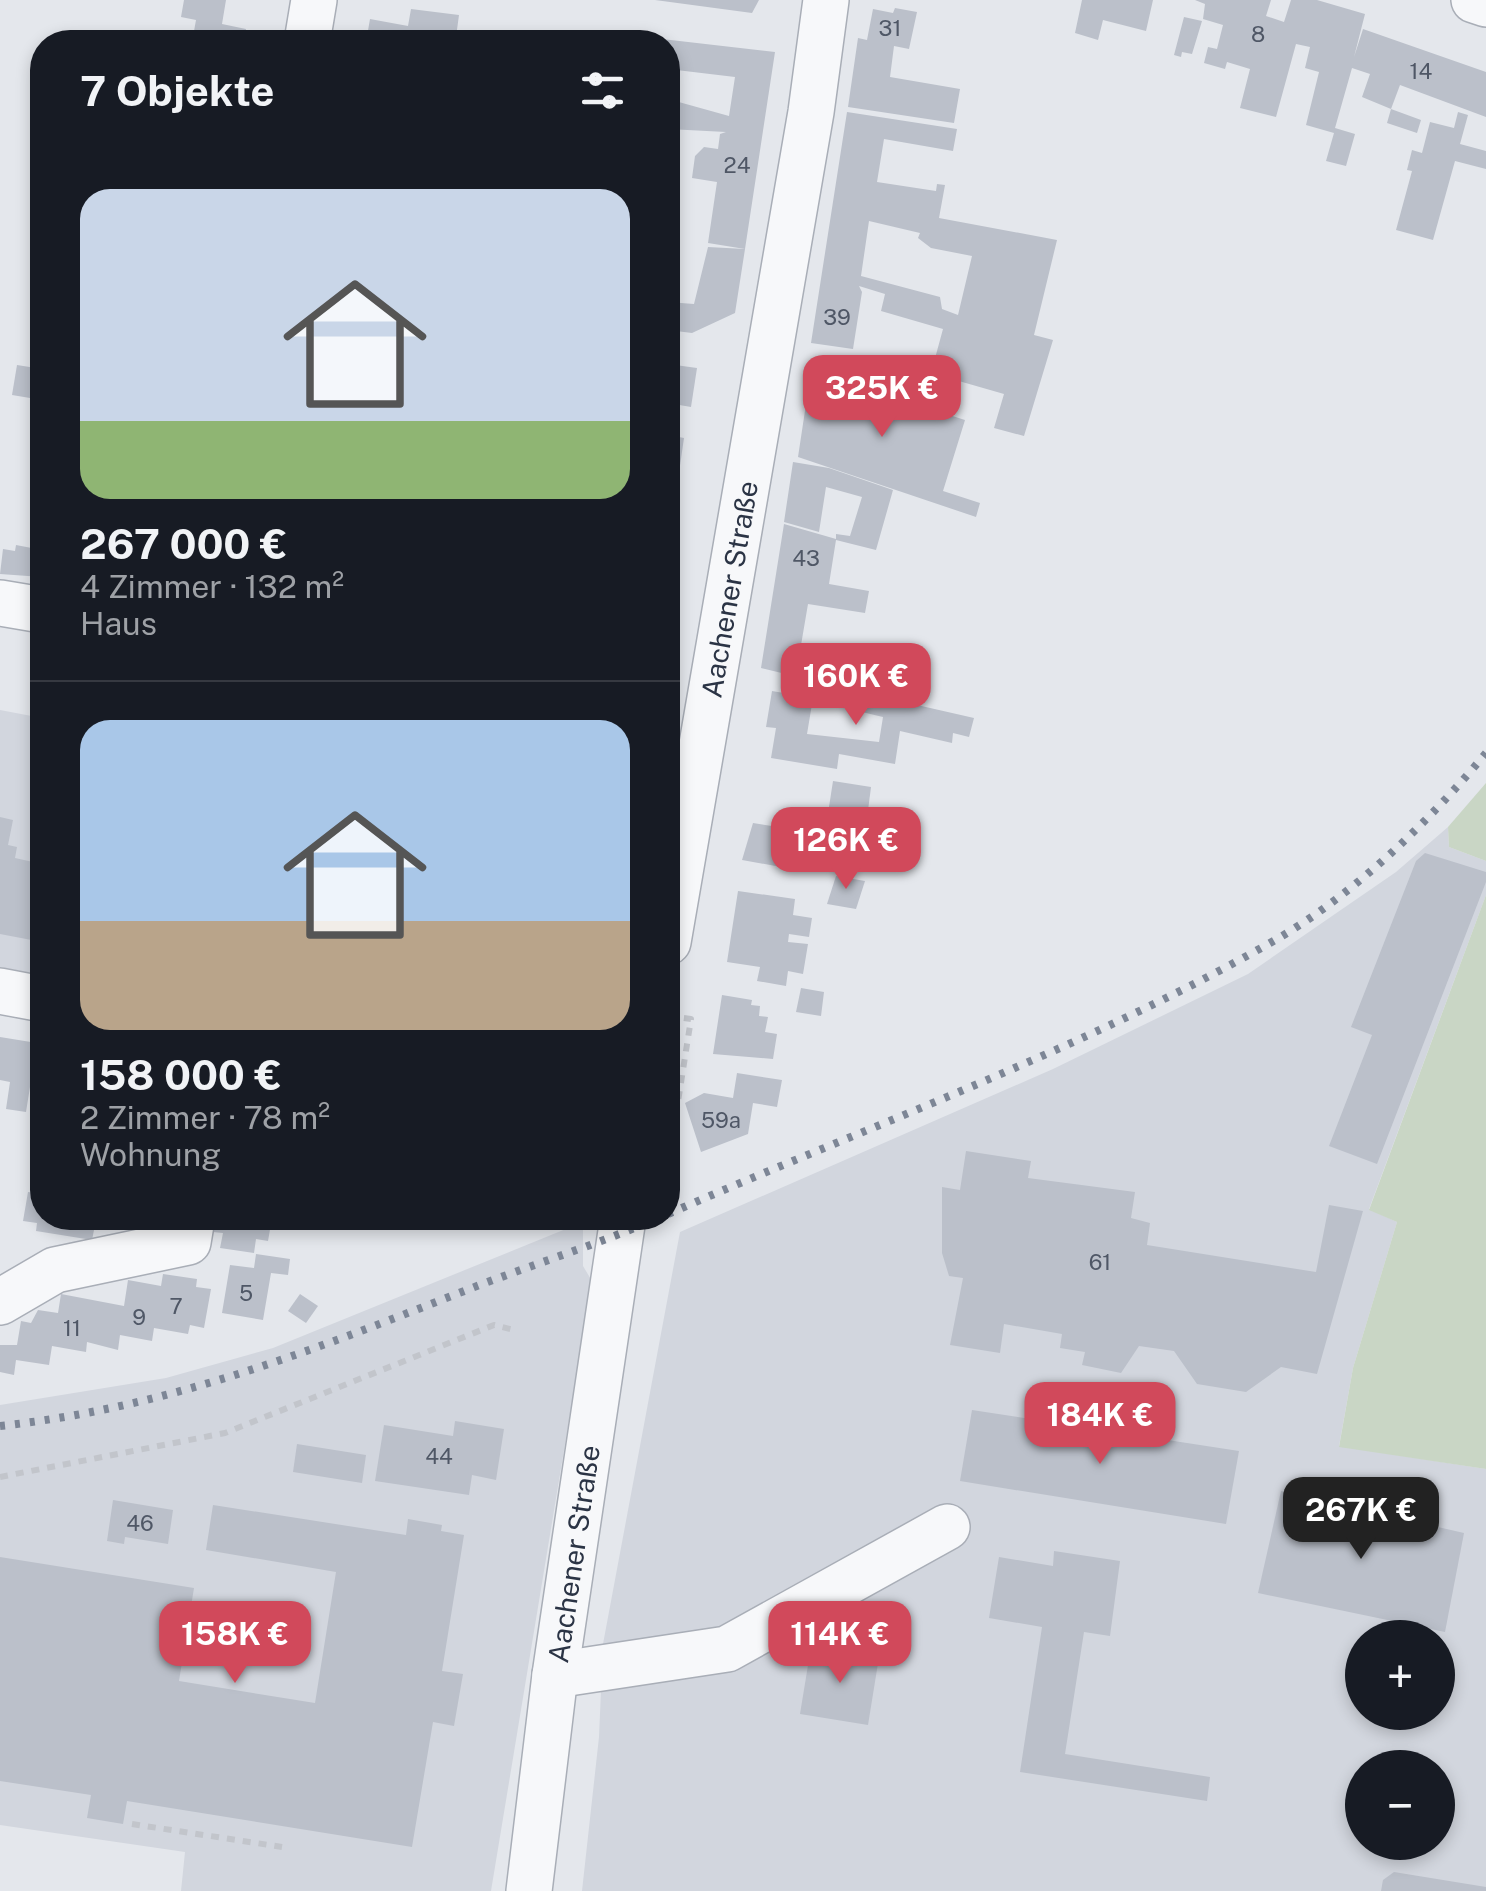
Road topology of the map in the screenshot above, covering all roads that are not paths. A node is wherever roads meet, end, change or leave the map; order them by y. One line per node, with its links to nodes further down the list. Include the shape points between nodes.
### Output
1 (314, 0): 5 (street)
2 (826, 0): 8 (street, Aachener Straße)
3 (1474, 0): 4 (street)
4 (1486, 4)
5 (309, 30)
6 (0, 603): 7 (street)
7 (30, 608)
8 (680, 866)
9 (0, 991): 10 (street)
10 (30, 997)
11 (190, 1230): 13 (street, via 188,1242 55,1270)
12 (621, 1230): 15 (street, Aachener Straße)
13 (0, 1302)
14 (947, 1527): 15 (street, via 727,1649)
15 (555, 1675): 16 (street, Aachener Straße)
16 (529, 1891)

